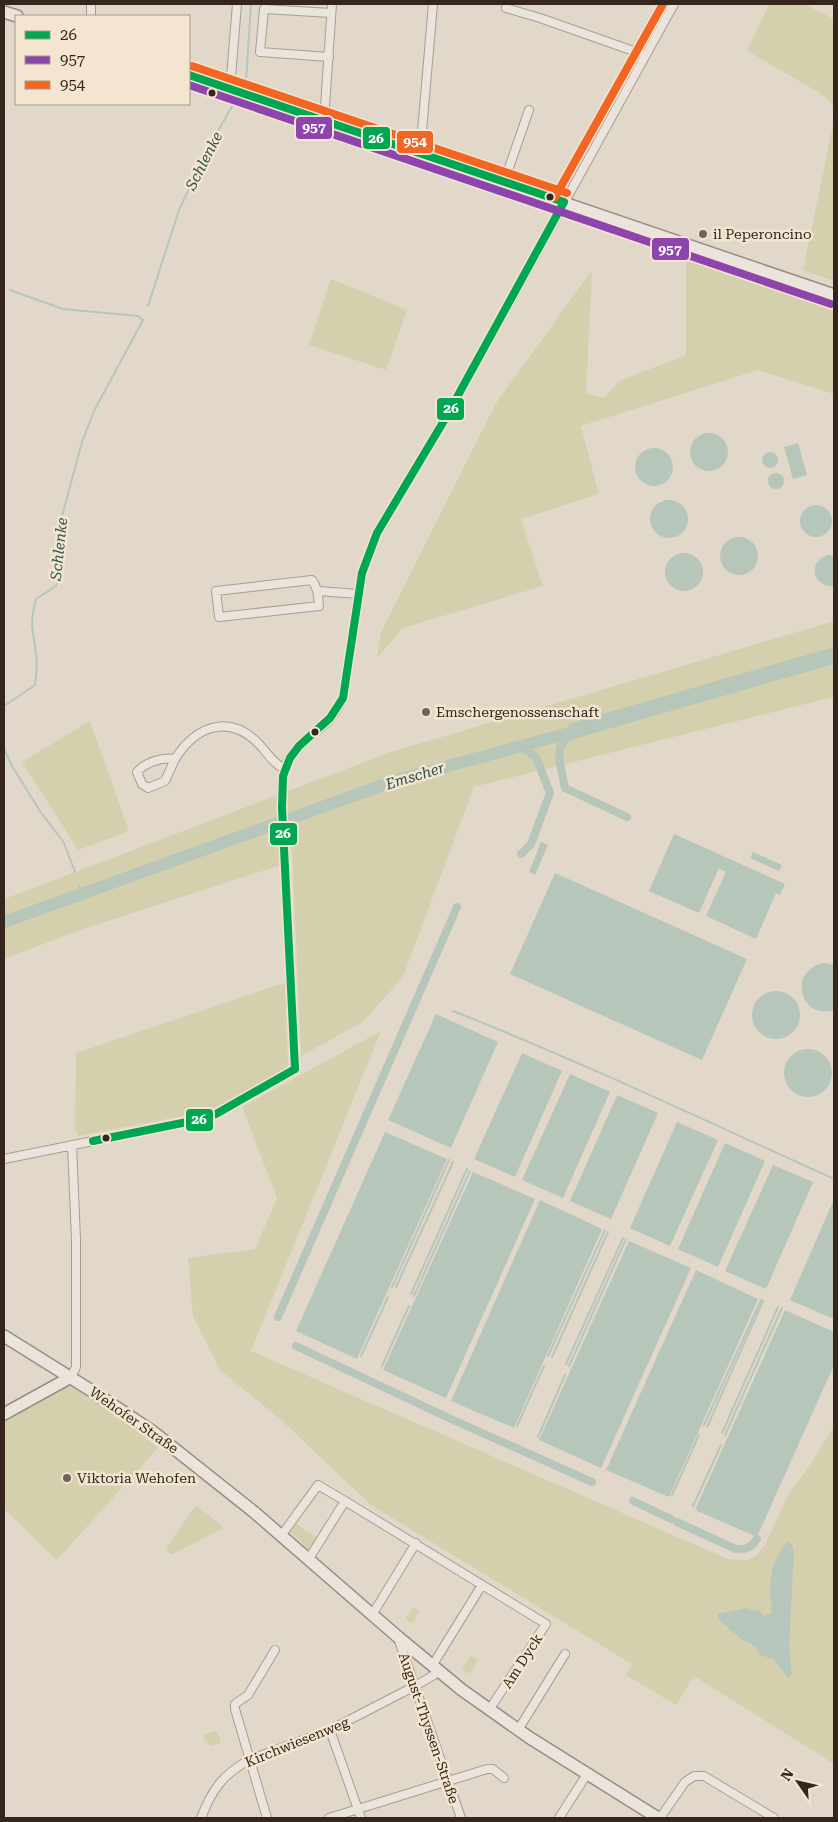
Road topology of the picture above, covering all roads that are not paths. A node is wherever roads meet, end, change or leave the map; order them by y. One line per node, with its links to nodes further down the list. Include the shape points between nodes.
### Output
1 (237, 4): 11 (street)
2 (332, 4): 7 (street)
3 (433, 4): 14 (street)
4 (674, 4): 8 (street)
5 (265, 7): 7 (street); 9 (street, via 260,52)
6 (506, 8): 8 (street)
7 (331, 14): 9 (street)
8 (645, 55): 16 (street)
9 (329, 57): 13 (street)
10 (190, 76): 11 (main road)
11 (230, 89): 13 (main road)
12 (529, 110): 15 (street)
13 (324, 121): 14 (main road)
14 (420, 154): 15 (main road)
15 (504, 182): 16 (main road)
16 (564, 202): 17 (main road); 19 (street, via 445,419 377,533 362,574)
17 (834, 295)
18 (318, 591): 18 (street, via 318,606 219,617 216,590 312,580); 19 (street)
19 (359, 594): 21 (street, via 338,708 330,720 299,747)
20 (175, 759): 20 (street, via 167,758 142,766 137,772 142,784 148,788 165,780); 21 (street, via 185,744 202,731 228,726 246,733 279,767)
21 (285, 769): 22 (street, via 282,808 295,1069 202,1119)
22 (72, 1145): 23 (street); 25 (street, via 76,1366)
23 (4, 1159)
24 (4, 1336): 25 (main road, Wehofer Straße)
25 (70, 1377): 26 (main road); 28 (main road, Wehofer Straße, via 152,1431)
26 (4, 1414)
27 (345, 1501): 28 (street, Am Dyck, via 318,1485); 29 (street, Am Dyck); 30 (street)
28 (280, 1535): 30 (main road)
29 (416, 1543): 31 (street, Am Dyck); 32 (street)
30 (308, 1560): 32 (main road)
31 (482, 1585): 36 (street); 38 (street, Am Dyck, via 546,1624)
32 (372, 1614): 33 (main road)
33 (398, 1637): 36 (main road); 37 (street, August-Thyssen-Straße)
34 (275, 1650): 41 (street, via 248,1695 235,1704)
35 (565, 1654): 40 (street)
36 (435, 1668): 37 (street, Kirchwiesenweg, via 434,1675); 38 (main road)
37 (414, 1686): 39 (street, Kirchwiesenweg); 44 (street, August-Thyssen-Straße)
38 (489, 1710): 40 (main road)
39 (330, 1730): 41 (street, Kirchwiesenweg); 45 (street)
40 (518, 1730): 42 (main road)
41 (249, 1760): 46 (street, Kirchwiesenweg, via 227,1774 217,1786); 47 (street)
42 (588, 1774): 51 (street); 52 (main road)
43 (504, 1778): 44 (street, via 488,1769)
44 (448, 1781): 45 (street); 50 (street, August-Thyssen-Straße)
45 (358, 1809): 48 (street); 49 (street)
46 (202, 1818)
47 (267, 1818)
48 (328, 1818)
49 (362, 1818)
50 (461, 1818)
51 (559, 1818)
52 (659, 1818): 53 (street, via 686,1782 694,1776 704,1776)
53 (774, 1818)

